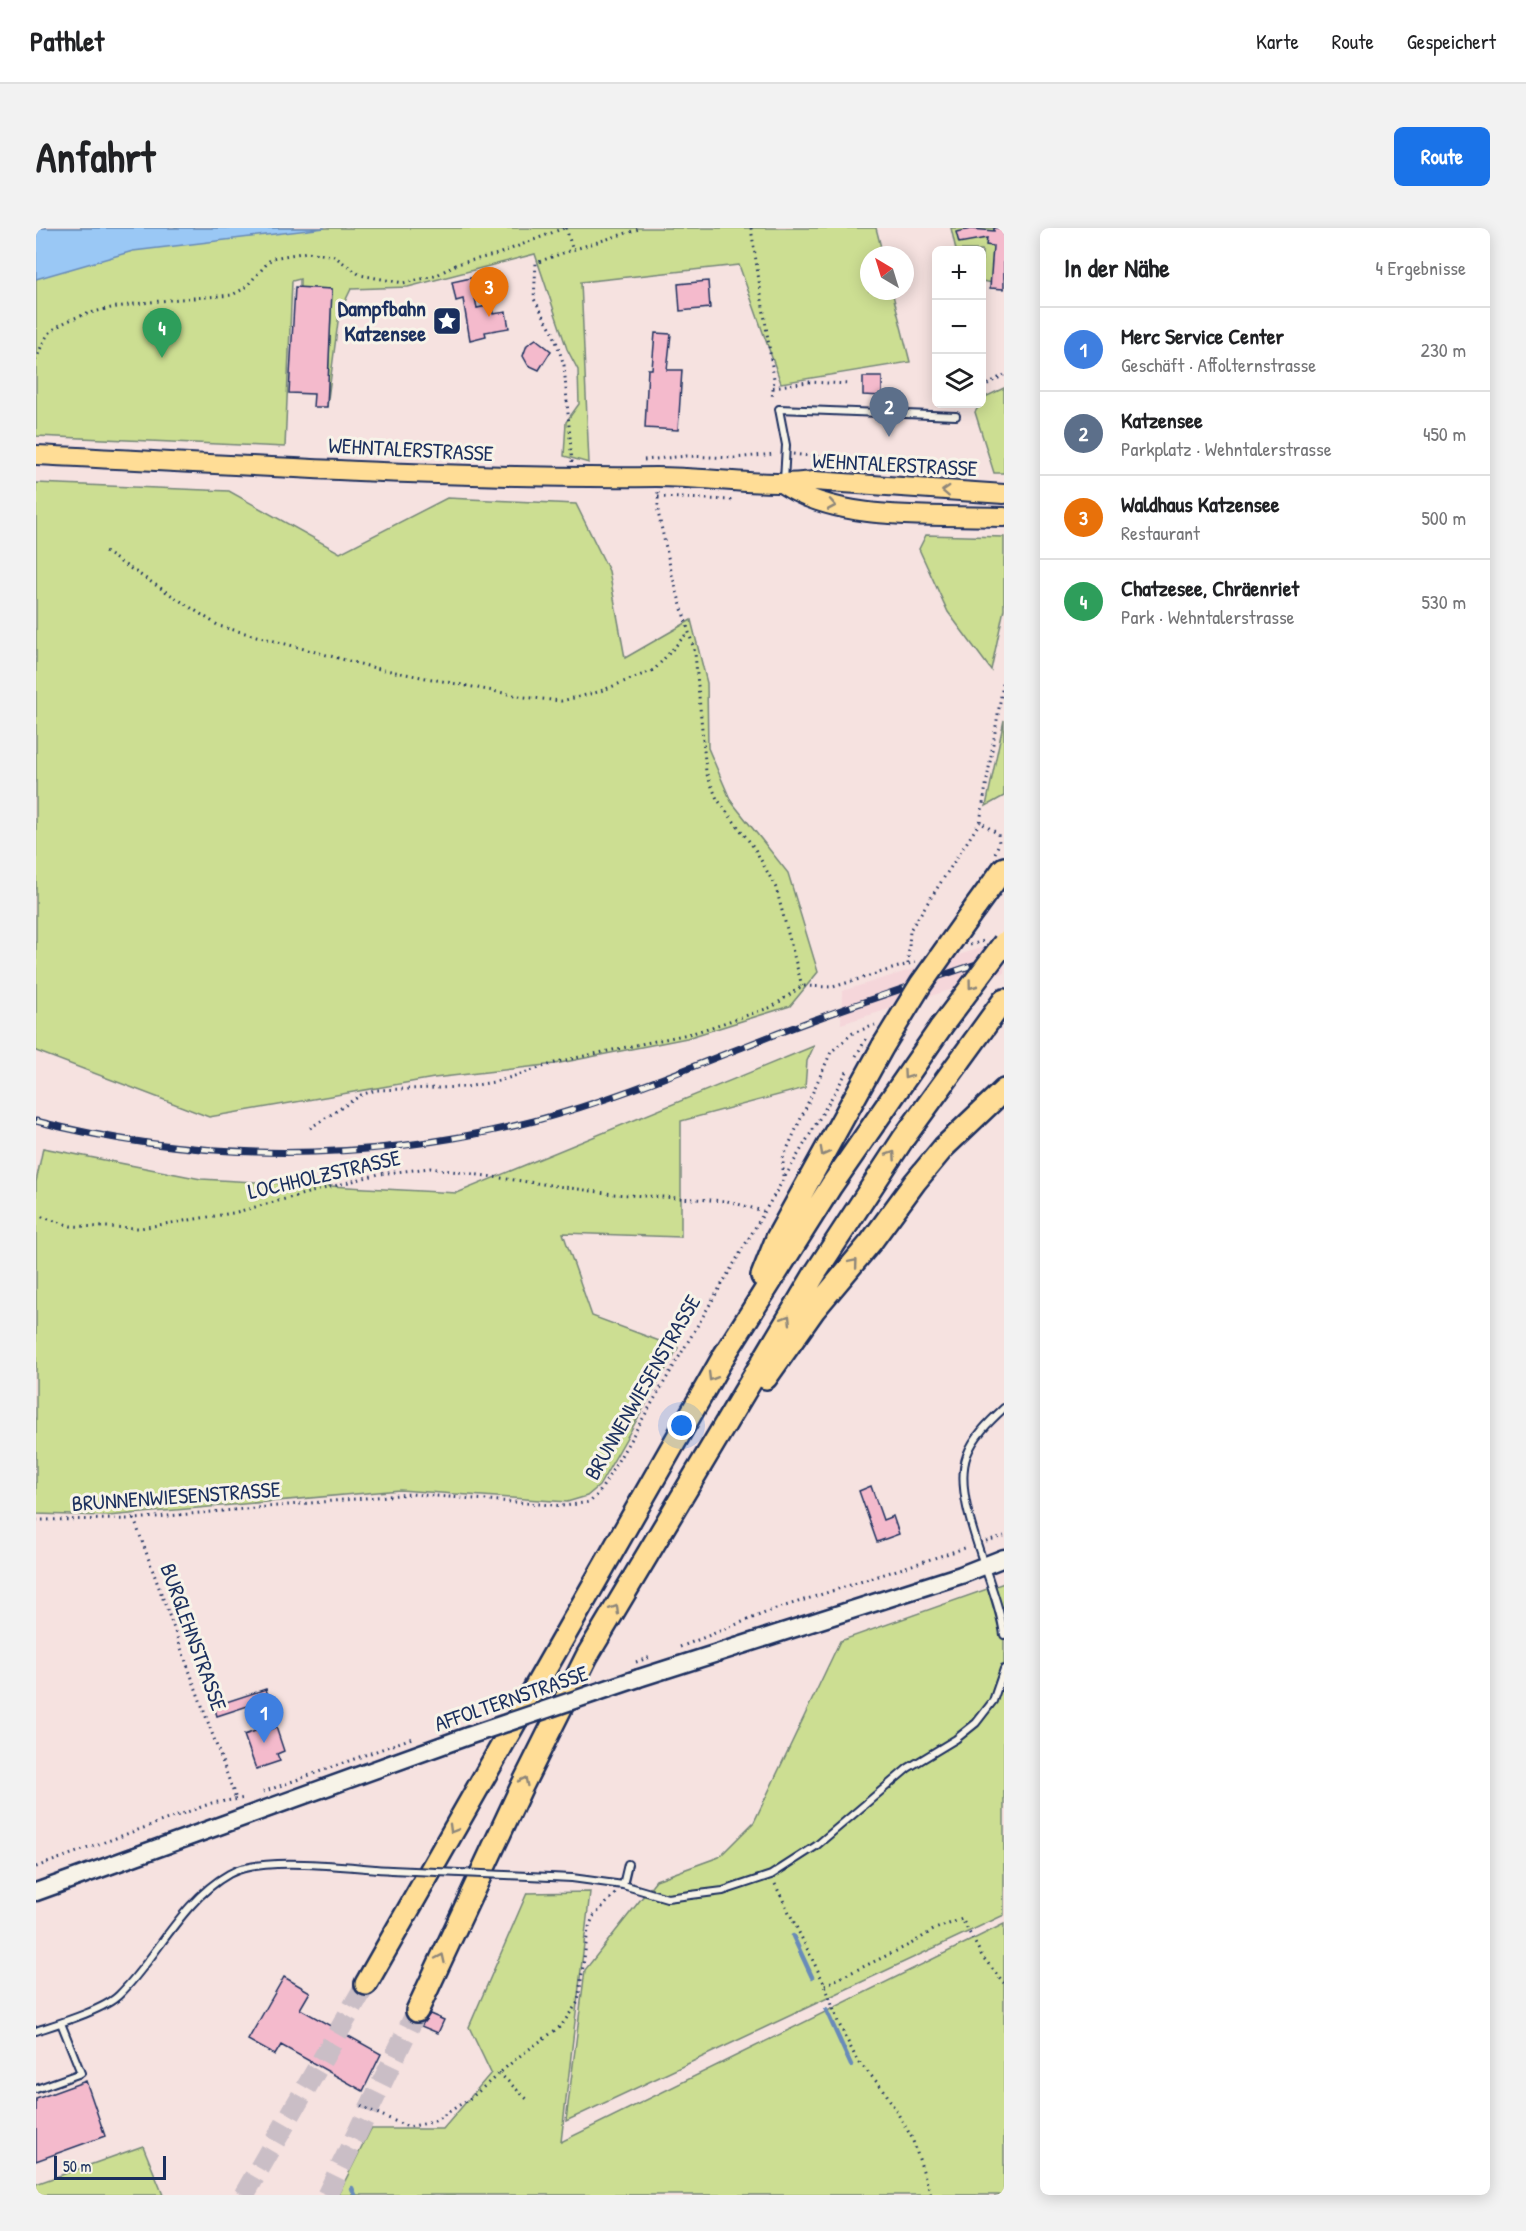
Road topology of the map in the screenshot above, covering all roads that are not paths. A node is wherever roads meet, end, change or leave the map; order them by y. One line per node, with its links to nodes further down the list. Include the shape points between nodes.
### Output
1 (956, 416): 3 (lane, via 779,410 786,446)
2 (36, 455): 3 (main road, WEHNTALERSTRASSE, via 572,479 733,479)
3 (784, 485): 4 (main road, WEHNTALERSTRASSE, one-way to 3, via 814,481); 5 (main road, WEHNTALERSTRASSE, one-way to 5, via 802,497 825,504 883,513)
4 (1004, 494)
5 (1004, 517)
6 (999, 861): 10 (highway, one-way to 10, bridge, via 975,908 883,1046 777,1238)
7 (1004, 943): 10 (highway, one-way to 10, bridge, via 831,1186)
8 (1000, 1004): 12 (highway, one-way to 8, via 853,1214)
9 (1004, 1090): 12 (highway, one-way to 9, via 719,1452 814,1310 915,1182)
10 (742, 1326): 20 (highway, one-way to 20)
11 (1004, 1408): 14 (lane, via 980,1432 967,1456 963,1479 965,1500)
12 (682, 1496): 21 (highway, one-way to 12, via 587,1656)
13 (1004, 1558): 14 (street, AFFOLTERNSTRASSE)
14 (986, 1565): 15 (lane); 19 (street, AFFOLTERNSTRASSE, bridge, via 468,1736)
15 (1004, 1635)
16 (1004, 1670): 18 (lane, via 993,1701 976,1723 908,1768 816,1846 771,1875 723,1891 667,1898)
17 (628, 1864): 18 (lane)
18 (623, 1885): 22 (lane, bridge, via 572,1878 272,1864 230,1873 197,1901 118,1997)
19 (36, 1892)
20 (366, 1984)
21 (417, 2011)
22 (61, 2023): 23 (lane); 24 (lane, via 81,2073)
23 (36, 2031)
24 (36, 2089)

